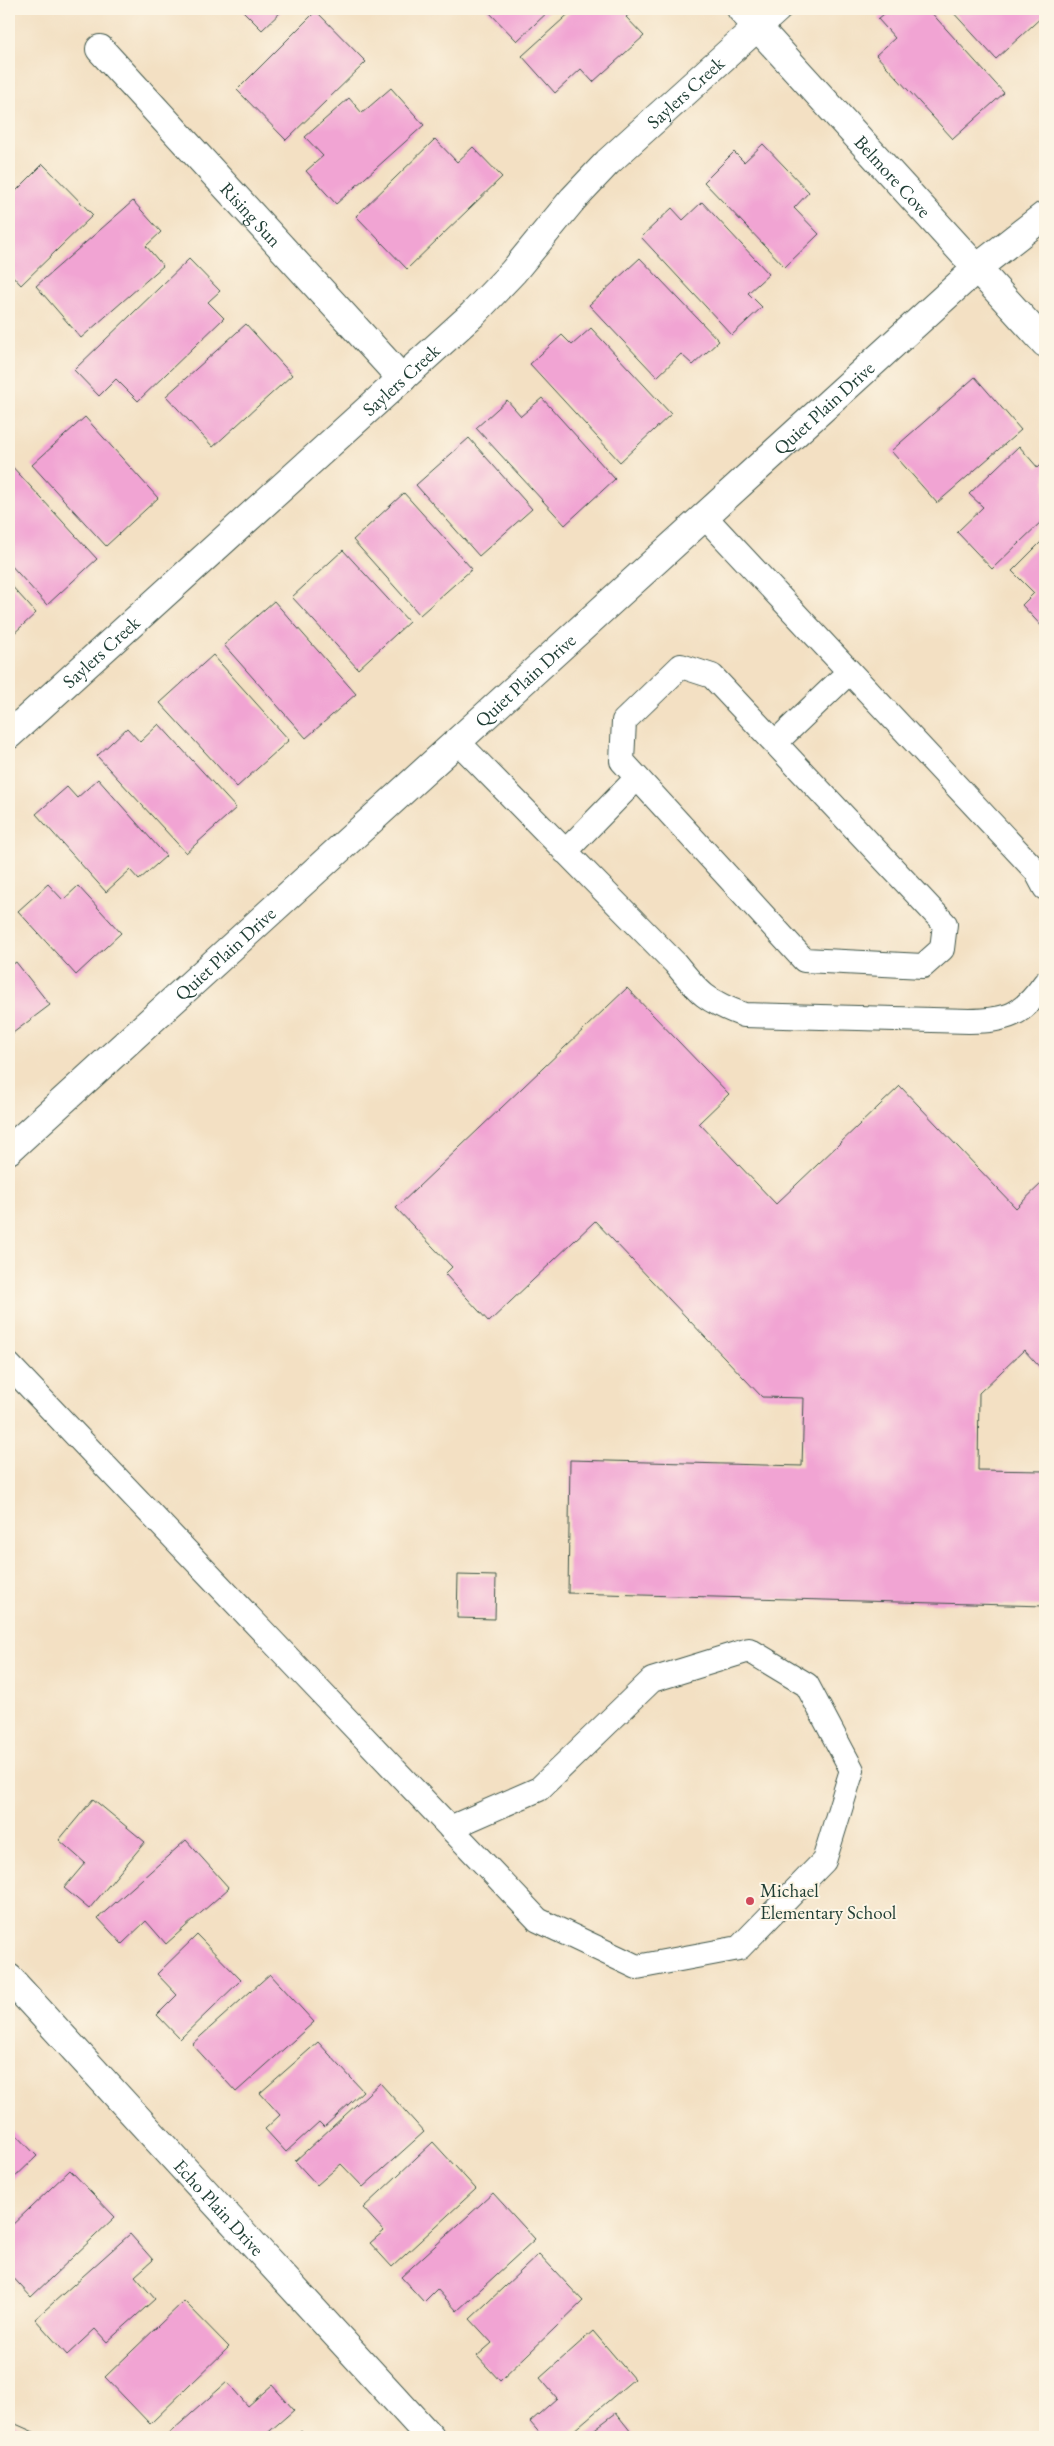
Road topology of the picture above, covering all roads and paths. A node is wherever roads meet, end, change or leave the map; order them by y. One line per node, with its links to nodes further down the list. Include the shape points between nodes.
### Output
1 (759, 15): 4 (street, Belmore Cove); 6 (street, Saylers Creek, via 608,162 480,307)
2 (100, 49): 6 (street, Rising Sun)
3 (1045, 215): 4 (street, Quiet Plain Drive)
4 (977, 268): 5 (street, Belmore Cove); 7 (street, Quiet Plain Drive)
5 (1045, 343)
6 (402, 379): 9 (street, Saylers Creek)
7 (704, 516): 8 (lane); 10 (street, Quiet Plain Drive)
8 (849, 672): 11 (lane); 14 (lane, via 1036,871)
9 (9, 735)
10 (457, 741): 13 (lane); 16 (street, Quiet Plain Drive)
11 (776, 743): 12 (lane, via 712,676 681,666 624,721 622,761); 12 (lane, via 945,924 942,949 923,966 804,960)
12 (637, 778): 13 (lane)
13 (565, 852): 15 (lane, via 702,996 744,1015 969,1022 998,1020 1018,1012)
14 (1045, 888)
15 (1045, 983)
16 (9, 1150)
17 (9, 1365): 18 (lane)
18 (450, 1828): 18 (lane, via 538,1920 638,1967 739,1948 824,1861 852,1770 807,1685 749,1650 652,1680 539,1789)
19 (9, 1978): 20 (street, Echo Plain Drive)
20 (430, 2437)

